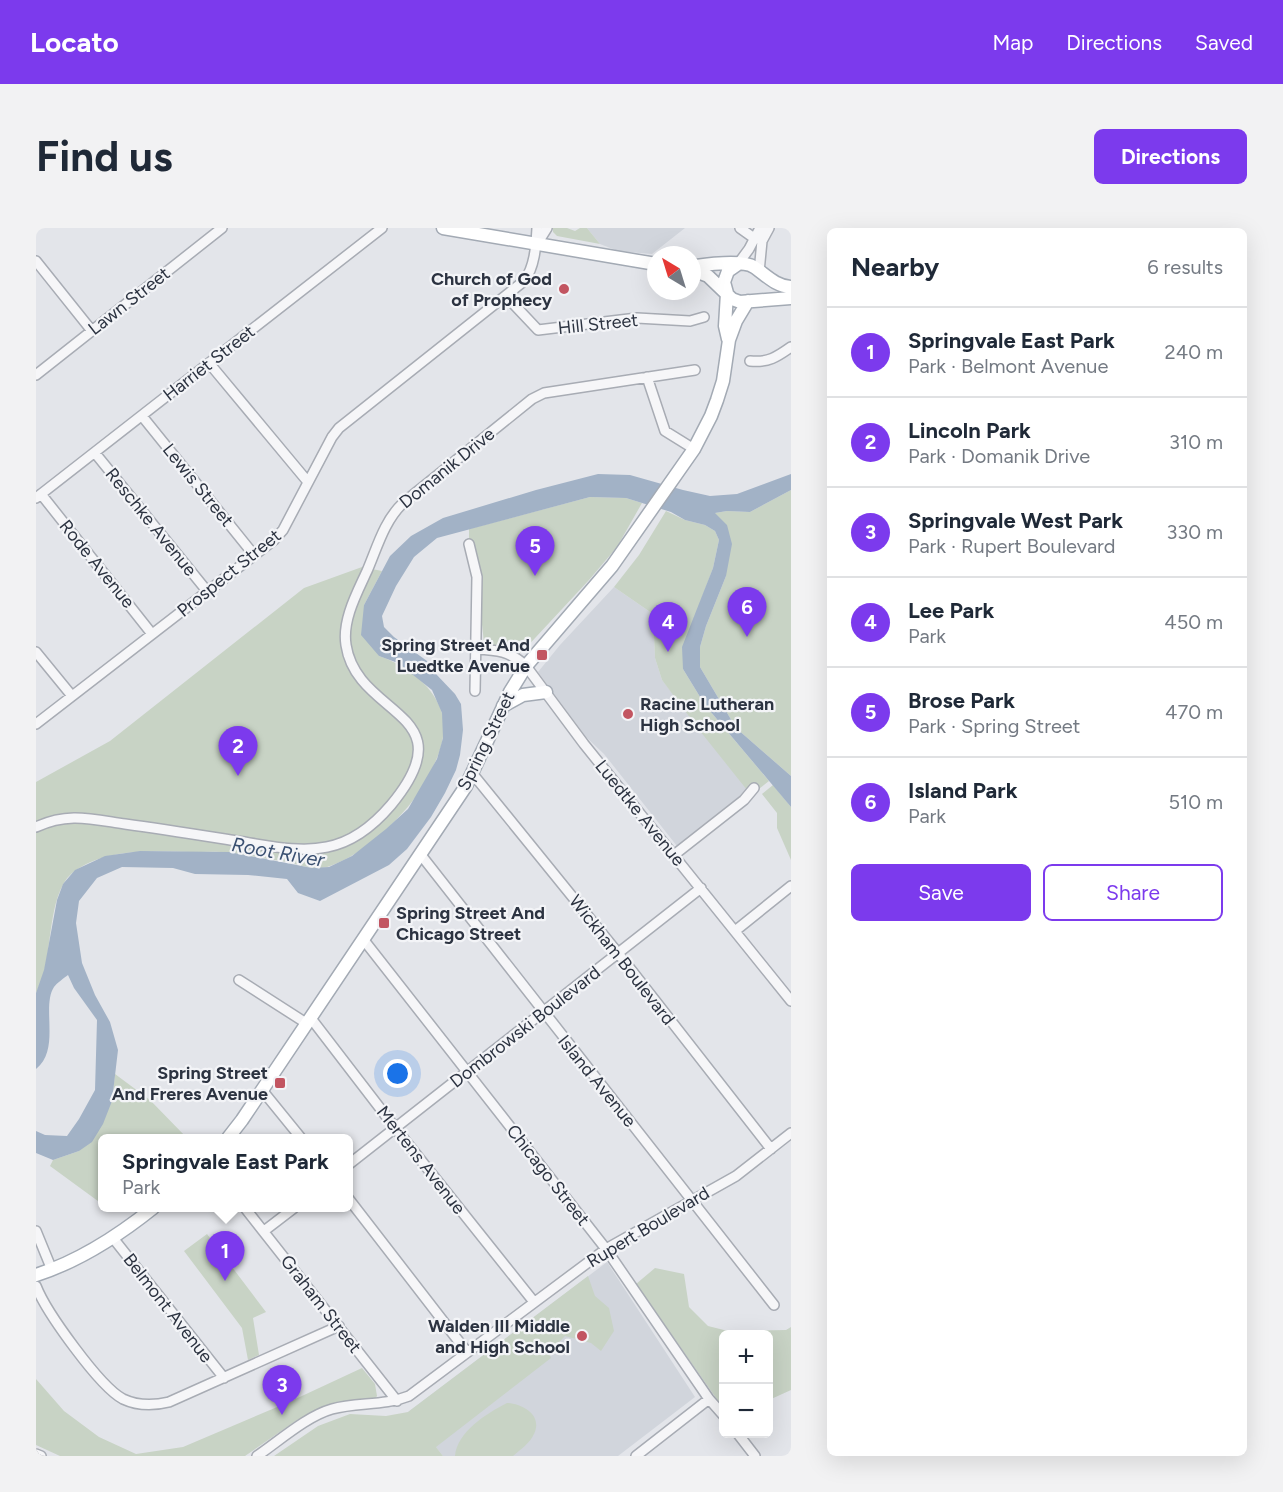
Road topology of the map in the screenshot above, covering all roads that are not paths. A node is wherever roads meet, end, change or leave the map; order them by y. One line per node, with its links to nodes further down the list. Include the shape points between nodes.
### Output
1 (222, 228): 23 (street, Lawn Street)
2 (382, 228): 27 (street, Harriet Street)
3 (443, 228): 10 (main road)
4 (537, 228): 10 (street)
5 (547, 228): 10 (street)
6 (740, 228): 9 (street)
7 (760, 228): 9 (street)
8 (769, 228): 16 (street, via 762,241)
9 (754, 238): 13 (street)
10 (537, 244): 12 (main road); 19 (street, Prospect Street, via 527,278)
11 (36, 261): 23 (street)
12 (647, 262)
13 (738, 264): 14 (main road); 16 (main road, via 750,265); 18 (main road, via 725,276)
14 (701, 265)
15 (701, 272): 18 (main road)
16 (759, 272): 17 (main road, via 775,284); 21 (main road, via 761,289)
17 (791, 287)
18 (727, 293): 21 (main road, via 736,300); 24 (main road, Spring Street, via 725,326)
19 (506, 296): 22 (street, Hill Street, via 538,330 637,318 690,321); 34 (street, Prospect Street, via 339,428)
20 (791, 297): 21 (main road)
21 (748, 301): 24 (main road, Spring Street)
22 (705, 317)
23 (92, 331): 29 (street, Lawn Street)
24 (729, 340): 32 (main road, Spring Street, via 717,400)
25 (791, 347): 26 (street, via 773,359)
26 (750, 361)
27 (209, 363): 31 (street, Harriet Street); 34 (street)
28 (695, 370): 30 (street, Domanik Drive)
29 (36, 375)
30 (647, 377): 32 (street, via 665,431); 50 (street, Domanik Drive, via 554,390 532,399 403,503 389,519 350,611 346,645 355,672 406,721 415,732 418,748 414,771 402,791 359,834 343,843 309,850 98,819 60,818)
31 (142, 416): 33 (street, Harriet Street); 37 (street, Lewis Street)
32 (694, 448): 42 (main road, Spring Street, via 602,579)
33 (95, 453): 35 (street, Harriet Street); 38 (street, Reschke Avenue)
34 (308, 482): 37 (street, Prospect Street, via 284,530)
35 (39, 496): 39 (street, Rode Avenue)
36 (469, 544): 40 (street, via 477,577)
37 (254, 555): 38 (street, Prospect Street)
38 (207, 591): 39 (street, Prospect Street)
39 (152, 634): 45 (street, Prospect Street)
40 (476, 649): 42 (street, Luedtke Avenue, via 505,651); 43 (street)
41 (36, 652): 45 (street)
42 (526, 666): 44 (street, Luedtke Avenue); 46 (main road, Spring Street)
43 (475, 691)
44 (546, 692): 46 (main road, via 523,695); 52 (street, Luedtke Avenue)
45 (72, 696): 47 (street, Prospect Street)
46 (503, 706): 48 (main road, Spring Street)
47 (36, 724)
48 (472, 773): 51 (main road, Spring Street); 57 (street, Wickham Boulevard)
49 (754, 788): 52 (street)
50 (36, 827)
51 (421, 855): 56 (main road, Spring Street); 60 (street, Island Avenue)
52 (674, 855): 54 (street, Luedtke Avenue)
53 (791, 886): 55 (street)
54 (701, 888): 55 (street, Luedtke Avenue); 57 (street, Dombrowski Boulevard)
55 (735, 931): 59 (street, Luedtke Avenue)
56 (363, 939): 61 (main road, Spring Street); 62 (street, Chicago Street)
57 (618, 953): 60 (street, Dombrowski Boulevard); 68 (street, Wickham Boulevard)
58 (239, 980): 61 (street, Mertens Avenue)
59 (791, 1000)
60 (542, 1012): 62 (street, Dombrowski Boulevard); 70 (street, Island Avenue)
61 (308, 1020): 63 (main road, Spring Street); 64 (street, Mertens Avenue)
62 (468, 1072): 64 (street, Dombrowski Boulevard); 78 (street, Chicago Street)
63 (262, 1090): 66 (main road, Spring Street); 67 (street)
64 (396, 1129): 69 (street, Dombrowski Boulevard); 82 (street, Mertens Avenue)
65 (791, 1132): 68 (street, Rupert Boulevard)
66 (231, 1134)
67 (298, 1134)
68 (771, 1149): 70 (street, Rupert Boulevard, via 736,1176)
69 (353, 1161)
70 (692, 1200): 78 (street, Rupert Boulevard); 83 (street, Island Avenue)
71 (353, 1204): 85 (street)
72 (148, 1212): 77 (main road)
73 (248, 1212): 76 (street, Graham Street)
74 (289, 1212): 76 (street)
75 (36, 1231): 79 (street)
76 (264, 1231): 84 (street, Graham Street)
77 (113, 1238): 79 (main road); 86 (street, Belmont Avenue)
78 (606, 1249): 82 (street, Rupert Boulevard); 87 (street, Chicago Street)
79 (52, 1270): 80 (main road)
80 (36, 1275)
81 (36, 1286): 86 (street, via 56,1324 107,1387 124,1399 143,1405 169,1402)
82 (534, 1302): 85 (street, Rupert Boulevard)
83 (774, 1305)
84 (339, 1326): 86 (street); 88 (street, Graham Street)
85 (467, 1352): 88 (street, Rupert Boulevard)
86 (224, 1378)
87 (709, 1399): 89 (street, Chicago Street); 94 (street)
88 (397, 1401): 93 (street, Rupert Boulevard, via 330,1409)
89 (719, 1411)
90 (741, 1438): 95 (street)
91 (36, 1454): 92 (street)
92 (42, 1456)
93 (257, 1456)
94 (636, 1456)
95 (755, 1456)

